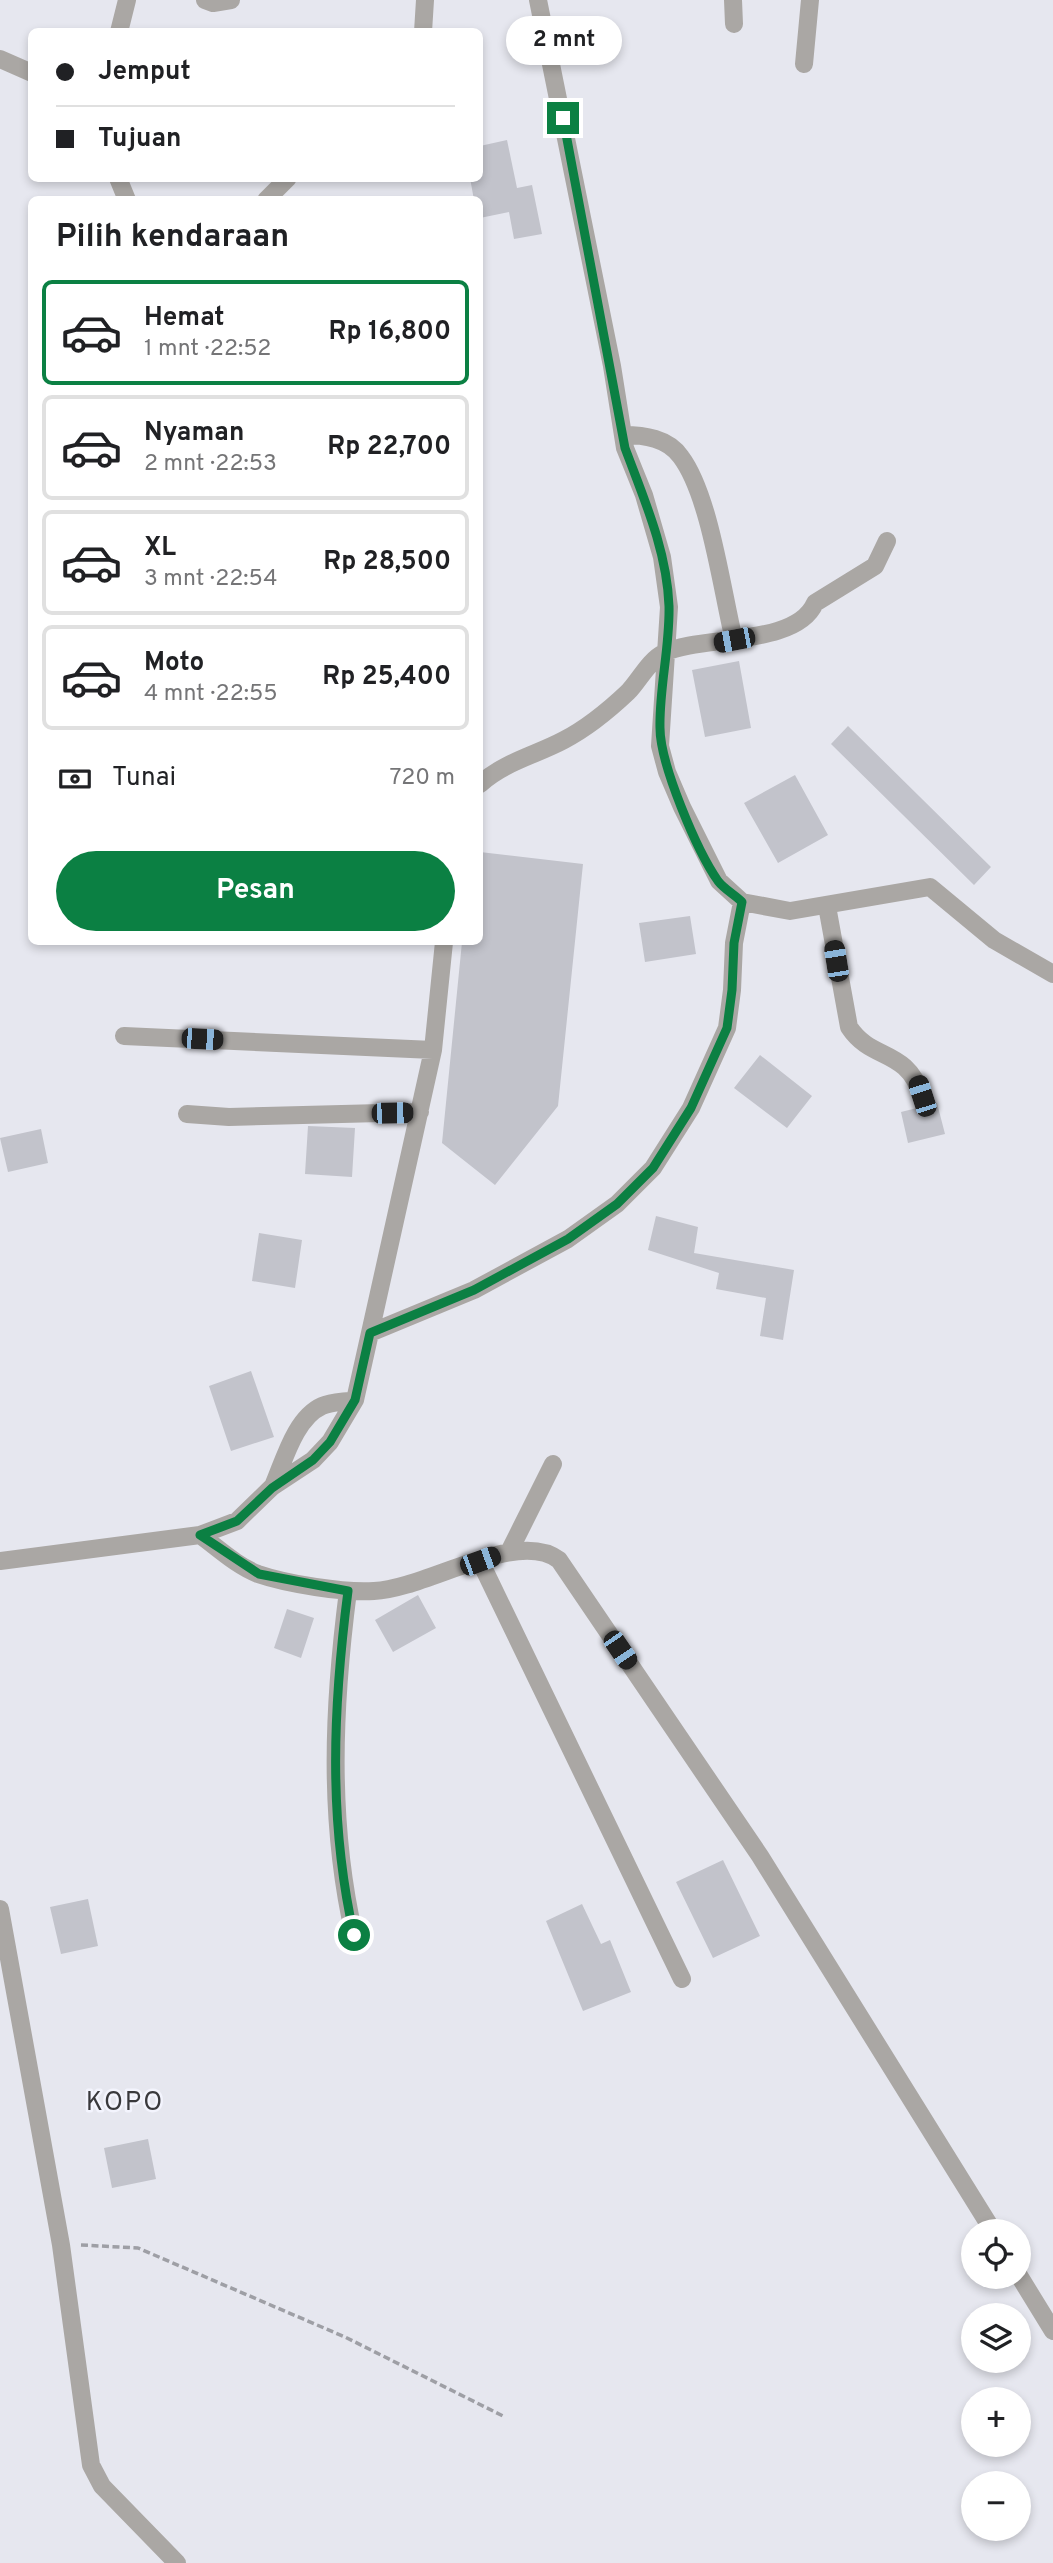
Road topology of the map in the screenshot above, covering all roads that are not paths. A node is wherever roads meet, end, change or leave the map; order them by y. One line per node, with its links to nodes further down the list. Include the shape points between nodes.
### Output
1 (127, 0): 9 (street)
2 (205, 0): 3 (street)
3 (231, 0)
4 (425, 0): 10 (street)
5 (538, 0): 16 (street)
6 (733, 0): 8 (street)
7 (810, 0): 12 (street)
8 (734, 24)
9 (120, 28)
10 (423, 28)
11 (0, 59): 13 (street)
12 (804, 64)
13 (28, 71)
14 (284, 182): 15 (street)
15 (270, 196)
16 (623, 435): 18 (street, via 650,435 681,456 701,500); 19 (street, via 662,557 669,607)
17 (887, 541): 18 (street, via 875,566 815,603 810,614 781,631)
18 (734, 640): 19 (street)
19 (664, 653): 20 (street, via 594,721 565,740 498,769); 21 (street, via 660,725 667,772 719,881)
20 (483, 782)
21 (742, 902): 22 (street, via 777,910); 30 (street, via 727,1028 691,1108 653,1168 617,1204 568,1239 474,1290)
22 (827, 906): 24 (street, via 930,887 994,940); 27 (street, via 849,1027 862,1041 905,1065)
23 (444, 945): 26 (street)
24 (1053, 974)
25 (124, 1035): 26 (street)
26 (433, 1050): 28 (street)
27 (922, 1096)
28 (419, 1112): 29 (street); 30 (street)
29 (187, 1114)
30 (370, 1333): 31 (street)
31 (355, 1400): 33 (street, via 321,1452); 33 (street, via 327,1404 308,1416)
32 (553, 1464): 35 (street)
33 (272, 1488): 34 (street, via 237,1521)
34 (200, 1535): 36 (street); 38 (street, via 259,1574)
35 (510, 1550): 37 (street); 42 (street, via 547,1552 570,1574 760,1856)
36 (0, 1561)
37 (480, 1561): 38 (street, via 404,1586); 41 (street)
38 (348, 1591): 40 (street, via 337,1681 334,1774 338,1847)
39 (0, 1909): 45 (street, via 61,2245 90,2460 97,2479)
40 (354, 1935)
41 (682, 1979)
42 (986, 2219)
43 (1027, 2289): 44 (street)
44 (1053, 2330)
45 (177, 2563)

